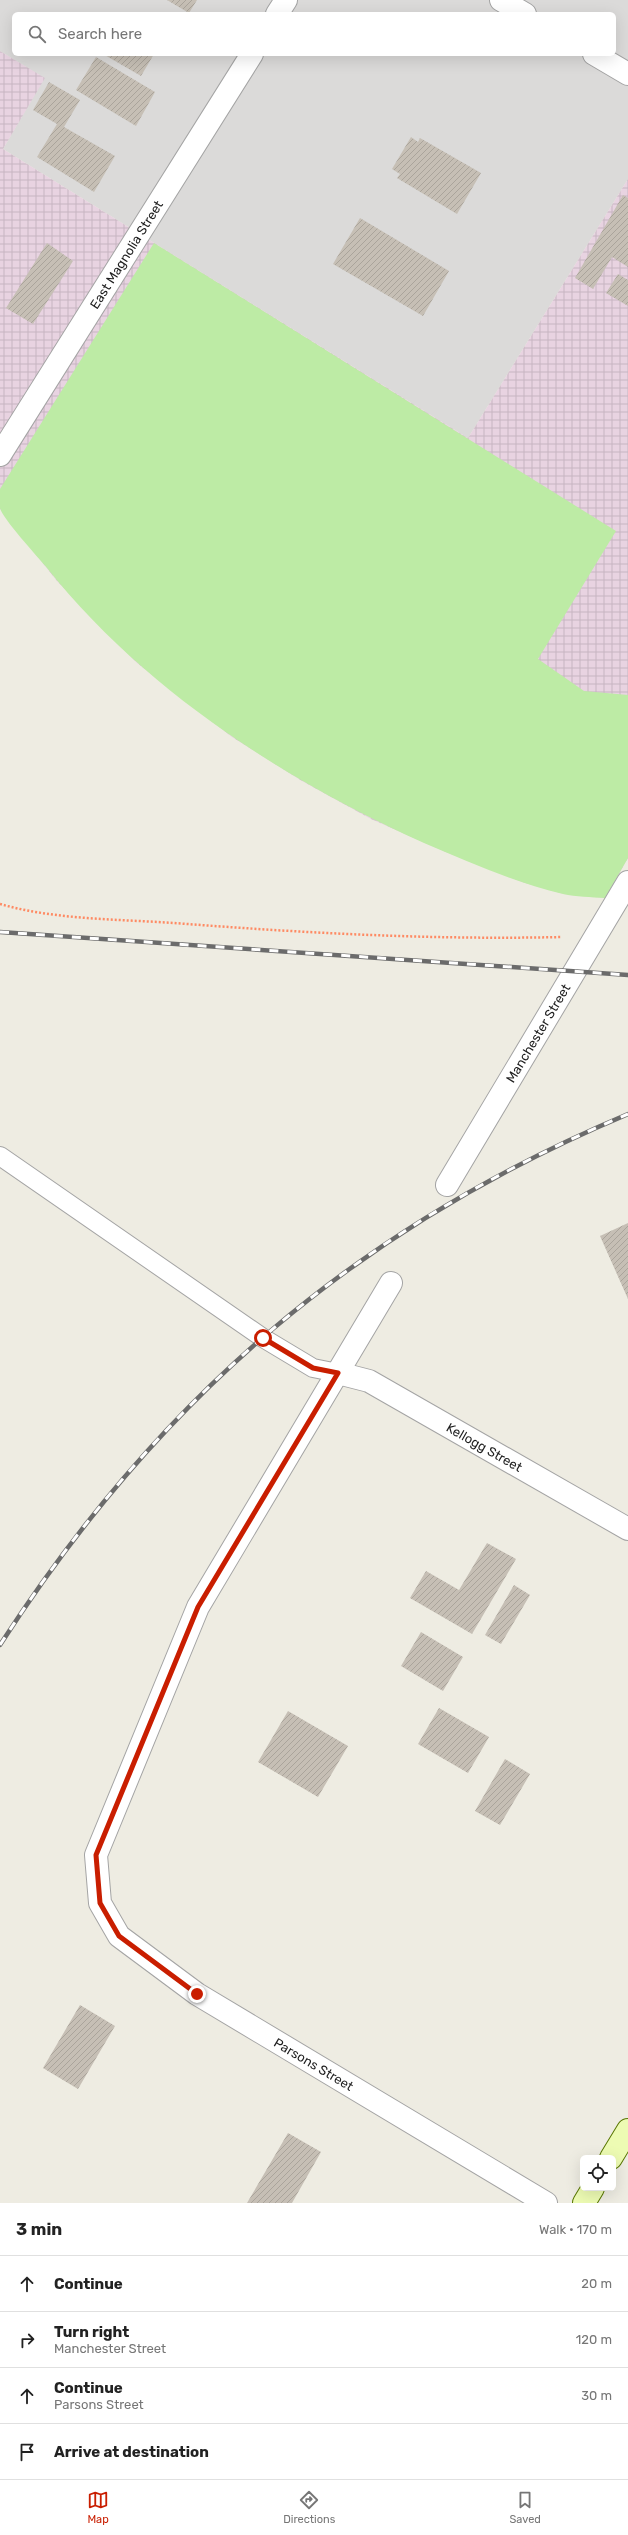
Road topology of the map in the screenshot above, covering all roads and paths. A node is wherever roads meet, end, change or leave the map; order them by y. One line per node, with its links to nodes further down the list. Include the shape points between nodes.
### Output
1 (286, 0): 3 (street)
2 (501, 0): 4 (street)
3 (278, 12)
4 (522, 12)
5 (251, 56): 8 (street, East Magnolia Street)
6 (597, 56): 7 (street)
7 (628, 74)
8 (0, 455)
9 (628, 882): 11 (street, Manchester Street)
10 (0, 904): 11 (path, via 48,914 315,934 474,939)
11 (596, 936): 13 (street, Manchester Street)
12 (0, 1156): 15 (lane, via 263,1338 313,1368)
13 (447, 1185)
14 (391, 1283): 15 (street)
15 (338, 1373): 16 (street, Kellogg Street, via 369,1381); 20 (street, Parsons Street, via 198,1607 96,1855 100,1903 119,1936 197,1994)
16 (628, 1529)
17 (628, 2130): 18 (main road)
18 (613, 2155)
19 (591, 2191): 21 (main road)
20 (546, 2203)
21 (584, 2203)

